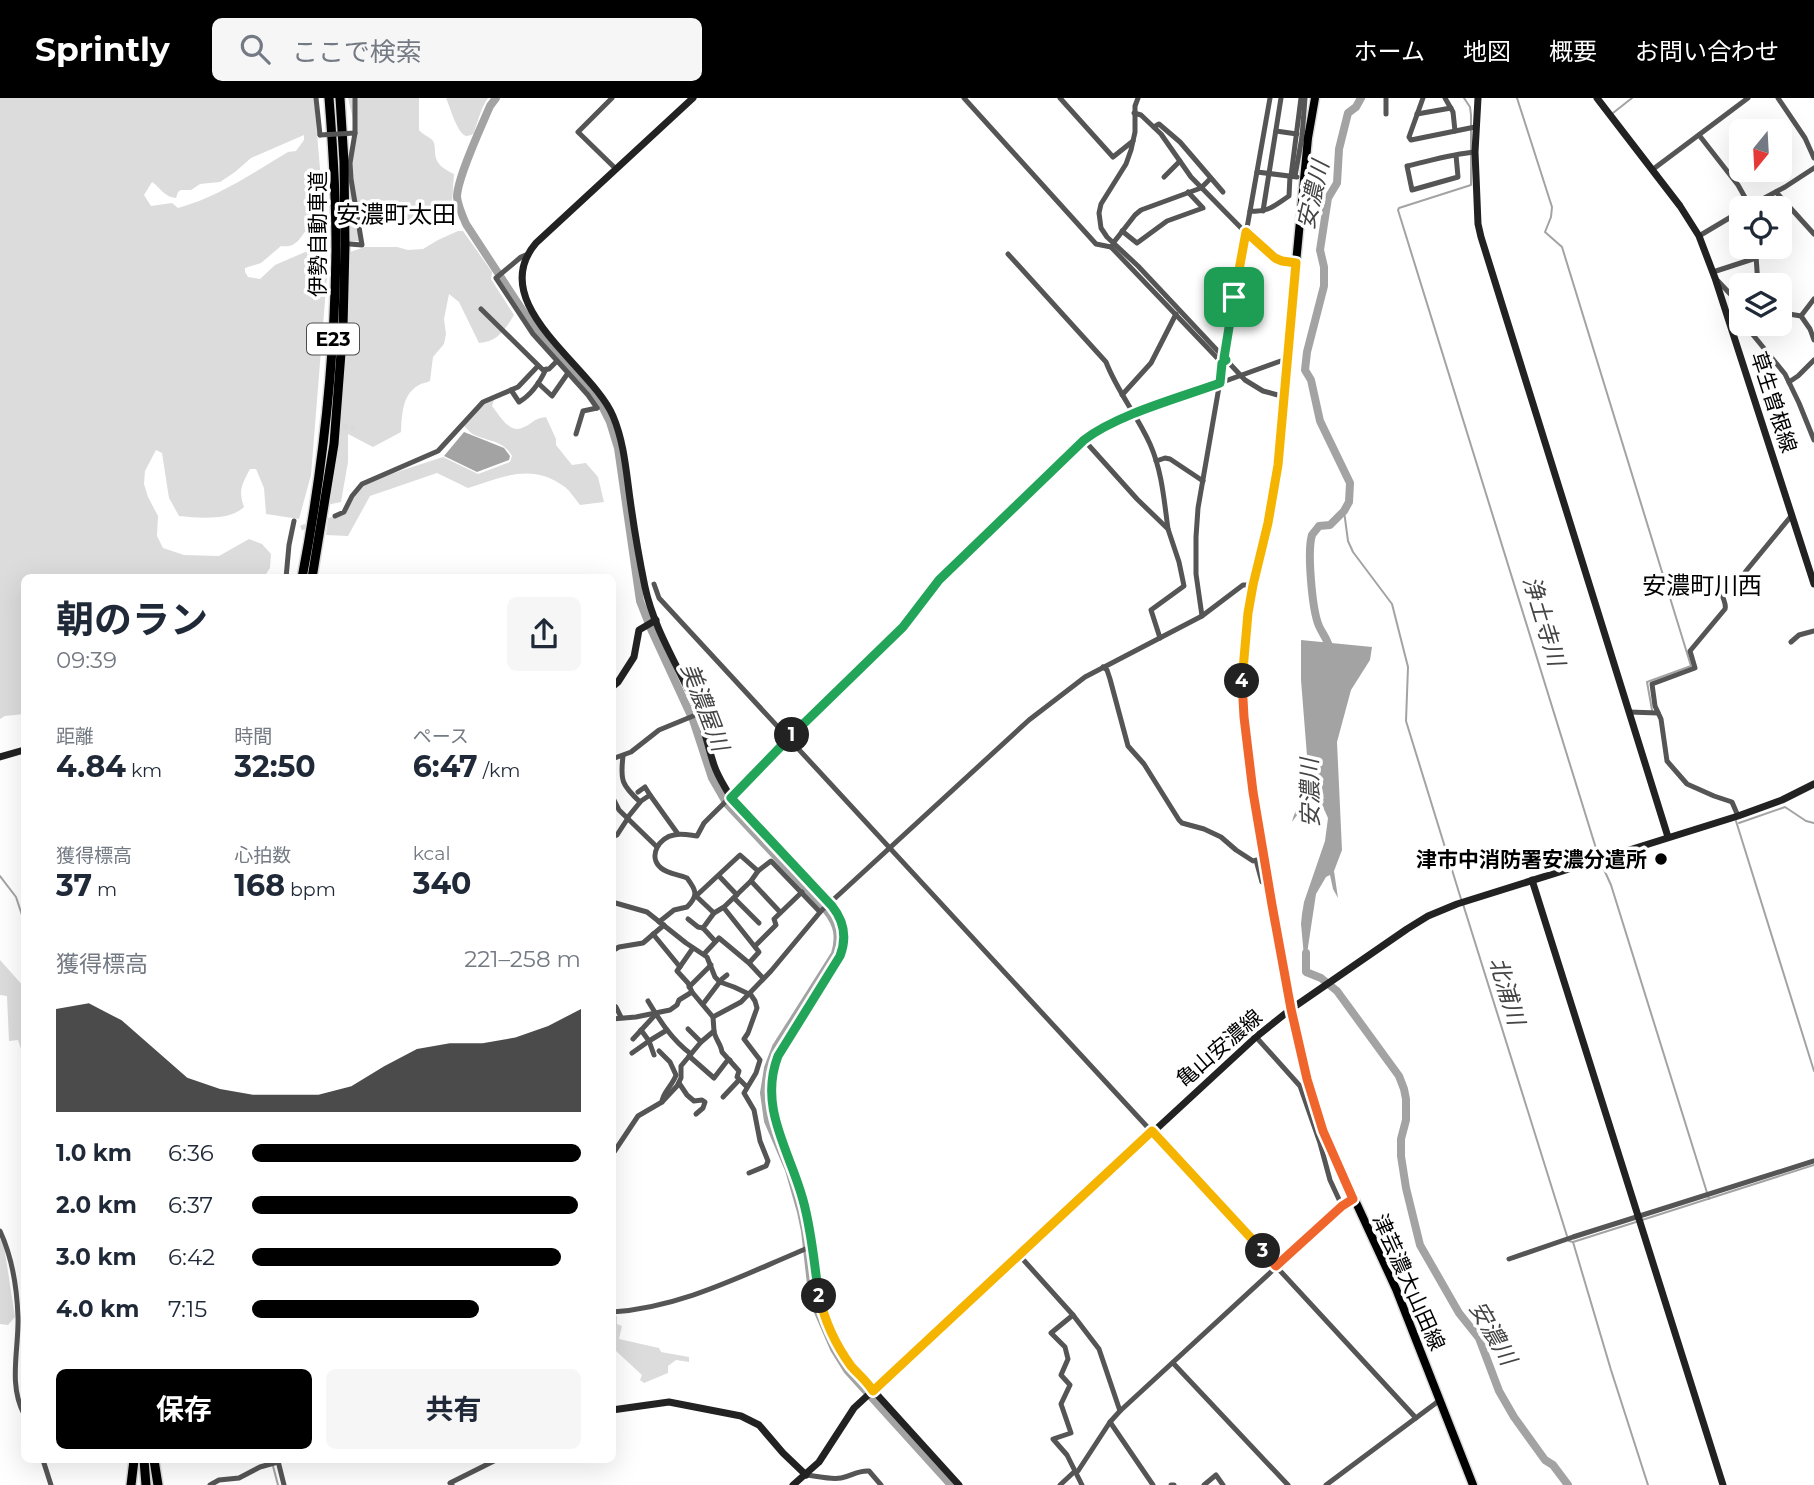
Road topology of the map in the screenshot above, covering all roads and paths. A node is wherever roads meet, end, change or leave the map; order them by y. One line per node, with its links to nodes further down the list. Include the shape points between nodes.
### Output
1 (316, 98): 29 (street, bridge, via 320,135)
2 (329, 98): 106 (highway, 伊勢自動車道 / E23, via 335,202 333,332 319,480)
3 (340, 98): 107 (highway, 伊勢自動車道 / E23, via 343,327 334,444)
4 (355, 98): 29 (street)
5 (612, 98): 42 (street, via 579,132)
6 (693, 98): 42 (street)
7 (964, 98): 63 (street, via 1096,244)
8 (1059, 98): 37 (street)
9 (1138, 98): 22 (street)
10 (1270, 98): 44 (street)
11 (1281, 98): 27 (street)
12 (1303, 98): 31 (street)
13 (1315, 98): 31 (main road, 津芸濃大山田線)
14 (1386, 98): 23 (street)
15 (1423, 98): 24 (street)
16 (1445, 98): 21 (street)
17 (1478, 98): 26 (street)
18 (1597, 98): 43 (street, 草生曽根線)
19 (1748, 98): 30 (street)
20 (1778, 98): 38 (street)
21 (1451, 108): 24 (street); 28 (street)
22 (1135, 113): 25 (street); 32 (street)
23 (1386, 114)
24 (1417, 114): 28 (street, via 1411,140)
25 (1154, 127): 33 (street, via 1159,124); 34 (street)
26 (1475, 127): 28 (street); 35 (street)
27 (1276, 131): 31 (street); 45 (street)
28 (1455, 131)
29 (355, 133): 62 (street, via 350,163 362,245)
30 (1699, 135): 43 (street); 53 (street)
31 (1303, 136): 46 (street); 67 (main road, 津芸濃大山田線)
32 (1133, 140): 37 (street); 40 (street)
33 (1180, 142): 34 (street); 48 (street)
34 (1172, 149): 39 (street)
35 (1475, 152): 36 (street); 118 (street, via 1481,237)
36 (1456, 155): 36 (street, via 1407,166 1412,190 1458,177)
37 (1114, 156): 40 (street)
38 (1814, 158)
39 (1180, 161): 47 (street); 49 (street)
40 (1124, 167): 63 (street, via 1099,211 1101,228)
41 (1814, 168): 50 (street)
42 (616, 169): 64 (street)
43 (1652, 170): 61 (street, 草生曽根線)
44 (1257, 172): 45 (street); 55 (street)
45 (1269, 173): 46 (street); 56 (street)
46 (1293, 176): 56 (street, via 1289,196)
47 (1164, 177)
48 (1210, 179): 49 (street); 52 (street)
49 (1201, 188): 51 (street); 59 (street)
50 (1776, 191): 54 (street); 60 (street)
51 (1188, 192): 58 (street, via 1141,210); 58 (street, via 1203,208 1167,221 1137,243)
52 (1223, 192)
53 (1744, 196)
54 (1768, 196)
55 (1250, 211): 56 (street); 59 (street)
56 (1263, 211)
57 (1729, 218): 61 (street)
58 (1122, 231): 63 (street)
59 (1246, 232): 67 (street, via 1275,258); 78 (street)
60 (1814, 234)
61 (1699, 236): 68 (street, 草生曽根線)
62 (350, 244)
63 (1113, 244): 72 (street)
64 (528, 254): 80 (street, via 496,278); 91 (street, via 523,290 527,302 552,341)
65 (1008, 254): 89 (street, via 1104,359)
66 (1754, 259): 68 (street)
67 (1296, 263): 77 (main road, 津芸濃大山田線)
68 (1714, 275): 69 (street); 99 (street, 草生曽根線)
69 (1729, 292)
70 (1814, 299): 74 (street)
71 (481, 309): 81 (street)
72 (1178, 312): 78 (street); 89 (street, via 1153,360)
73 (1792, 314): 74 (street)
74 (1801, 316): 76 (street)
75 (1754, 336): 85 (street)
76 (1814, 340)
77 (1289, 358): 84 (street); 90 (main road, 津芸濃大山田線)
78 (1224, 360): 84 (street); 87 (street)
79 (1814, 360): 85 (street)
80 (557, 361): 82 (street); 83 (street)
81 (538, 366): 82 (street); 88 (street)
82 (546, 369): 86 (street)
83 (568, 373): 86 (street, via 552,396); 92 (street)
84 (1240, 376): 87 (street); 90 (street, via 1256,388)
85 (1789, 382): 96 (street)
86 (538, 383): 88 (street, via 519,402)
87 (1220, 383): 93 (street); 98 (street)
88 (512, 390): 100 (street, via 483,402 438,451 362,484 344,512)
89 (1122, 395): 93 (street)
90 (1285, 397): 109 (main road, 津芸濃大山田線, via 1278,465)
91 (606, 402): 92 (street); 110 (street, via 620,434)
92 (597, 407): 94 (street, via 582,413)
93 (1134, 414): 95 (street); 97 (street)
94 (576, 434)
95 (1084, 440): 103 (street); 121 (street, via 939,580 903,627)
96 (1814, 440)
97 (1156, 461): 98 (street, via 1170,459); 103 (street)
98 (1203, 481): 111 (street, via 1196,537)
99 (1792, 515): 108 (street, 草生曽根線); 119 (street, via 1741,581 1723,592 1726,609 1690,651 1695,668 1652,684)
100 (335, 516)
101 (294, 521): 104 (street)
102 (301, 528): 104 (street)
103 (1168, 529): 114 (street, via 1184,586 1151,610)
104 (292, 531): 105 (street)
105 (286, 574)
106 (303, 574)
107 (313, 574)
108 (1814, 584)
109 (1253, 585): 111 (street, via 1243,585); 143 (main road, 津芸濃大山田線, via 1242,679)
110 (645, 588): 112 (street); 121 (street, via 655,581 659,598)
111 (1202, 616): 114 (street)
112 (654, 621): 117 (street, via 638,634 634,657); 120 (street)
113 (1814, 631): 115 (street)
114 (1160, 638): 116 (street)
115 (1791, 642)
116 (1103, 667): 138 (street, via 1029,720); 143 (street, via 1129,749 1144,764 1179,820 1221,837 1256,860 1262,882)
117 (616, 684)
118 (1629, 712): 119 (street); 136 (street)
119 (1658, 713): 133 (street, via 1667,761 1688,784 1732,802)
120 (694, 716): 123 (street, via 659,730); 129 (street)
121 (789, 738): 129 (street); 138 (street)
122 (21, 751): 124 (street)
123 (623, 756): 125 (street); 130 (street, via 621,779)
124 (0, 757)
125 (616, 758)
126 (1814, 784): 133 (street, 亀山安濃線)
127 (638, 792): 128 (street, via 645,788)
128 (650, 795): 130 (street); 134 (street)
129 (730, 799): 134 (street, via 696,836); 148 (street)
130 (640, 802): 132 (street)
131 (616, 804): 132 (street)
132 (628, 817): 135 (street); 137 (street)
133 (1735, 817): 136 (street, 亀山安濃線)
134 (678, 834): 137 (street)
135 (616, 835)
136 (1668, 837): 141 (street, 亀山安濃線)
137 (657, 846): 145 (street, via 657,865 687,878)
138 (890, 848): 148 (street); 200 (street)
139 (758, 871): 140 (street, via 740,855); 142 (street); 144 (street, via 772,860)
140 (719, 876): 145 (street); 146 (street)
141 (1532, 880): 176 (street, 亀山安濃線, via 1428,916); 206 (street)
142 (751, 881): 146 (street); 151 (street)
143 (1268, 884): 176 (main road, 津芸濃大山田線)
144 (802, 892): 150 (street); 151 (street)
145 (696, 896): 152 (street); 154 (street)
146 (735, 896): 149 (street); 155 (street)
147 (616, 903): 154 (street, via 645,910)
148 (828, 905): 150 (street); 208 (street, via 842,923 842,950 781,1050 771,1089 775,1120 807,1216)
149 (724, 908): 152 (street); 159 (street)
150 (821, 911): 169 (street)
151 (780, 912): 159 (street, via 774,919 776,925)
152 (714, 913): 156 (street)
153 (688, 919): 156 (street)
154 (662, 923): 157 (street); 160 (street)
155 (759, 923)
156 (703, 928): 158 (street)
157 (653, 934): 161 (street, via 643,943); 167 (street)
158 (715, 941): 162 (street, via 719,938); 163 (street)
159 (755, 946): 165 (street, via 759,952)
160 (693, 948): 163 (street); 167 (street)
161 (616, 949)
162 (732, 949): 164 (street); 165 (street)
163 (704, 954): 166 (street)
164 (726, 957)
165 (749, 963): 169 (street)
166 (711, 965): 170 (street); 171 (street)
167 (680, 967): 171 (street, via 677,971)
168 (727, 975): 170 (street)
169 (763, 978): 172 (street)
170 (720, 982): 172 (street); 174 (street)
171 (690, 989): 174 (street); 178 (street, via 670,1010)
172 (748, 994): 181 (street); 196 (street, via 757,1008 744,1039 760,1059)
173 (648, 1001): 178 (street)
174 (704, 1005): 177 (street); 181 (street)
175 (616, 1007): 179 (street)
176 (1291, 1009): 187 (street, 亀山安濃線); 204 (main road, 津芸濃大山田線, via 1323,1131)
177 (698, 1010)
178 (655, 1014): 180 (street); 184 (street); 185 (street)
179 (621, 1017): 180 (street); 182 (street)
180 (636, 1017): 185 (street)
181 (713, 1017): 186 (street)
182 (616, 1018)
183 (688, 1029): 190 (street)
184 (667, 1030): 189 (street); 192 (street)
185 (640, 1031): 188 (street); 189 (street)
186 (714, 1031): 190 (street); 193 (street)
187 (1256, 1037): 200 (street, 亀山安濃線); 205 (street, via 1300,1086)
188 (633, 1040)
189 (649, 1041): 191 (street); 198 (street, via 676,1075)
190 (701, 1042): 192 (street)
191 (632, 1054)
192 (690, 1055): 193 (street, via 714,1078); 195 (street, via 681,1066)
193 (730, 1060): 194 (street, via 739,1071)
194 (739, 1080): 196 (street); 197 (street)
195 (679, 1083): 198 (street); 199 (street, via 694,1101 705,1102)
196 (747, 1087): 203 (street, via 744,1093 754,1110 768,1161)
197 (723, 1097)
198 (662, 1101): 201 (street, via 635,1119)
199 (696, 1114)
200 (1152, 1131): 209 (street, 亀山安濃線); 211 (street)
201 (616, 1149)
202 (1814, 1161): 206 (street)
203 (749, 1173)
204 (1353, 1199): 205 (street); 216 (main road, 津芸濃大山田線, via 1396,1289)
205 (1342, 1206): 211 (street)
206 (1640, 1220): 210 (street); 249 (street)
207 (0, 1231): 217 (street, via 11,1259 18,1317 16,1394)
208 (809, 1248): 212 (street, via 675,1302); 215 (street, via 828,1327)
209 (1019, 1255): 213 (street); 215 (street, 亀山安濃線)
210 (1509, 1259)
211 (1276, 1266): 214 (street); 220 (street)
212 (616, 1311)
213 (1073, 1315): 219 (street, via 1099,1349); 229 (street, via 1051,1334 1065,1347 1068,1359 1061,1374 1070,1385 1062,1404 1071,1433 1052,1439 1067,1455)
214 (1173, 1363): 219 (street); 246 (street)
215 (870, 1394): 230 (street, 亀山安濃線, via 850,1413 826,1453); 240 (street)
216 (1440, 1400): 220 (street); 248 (main road, 津芸濃大山田線)
217 (21, 1408)
218 (616, 1409): 230 (street, via 668,1402 741,1416 759,1425)
219 (1120, 1411): 221 (street)
220 (1416, 1418): 247 (street)
221 (1110, 1422): 229 (street); 243 (street)
222 (44, 1463): 232 (street)
223 (134, 1463): 233 (highway)
224 (144, 1463): 234 (highway)
225 (153, 1463): 235 (highway)
226 (272, 1463): 236 (street)
227 (275, 1463): 237 (street)
228 (490, 1463): 238 (street)
229 (1074, 1472): 241 (street); 242 (street)
230 (806, 1475): 231 (street, 亀山安濃線); 239 (street, via 839,1478 862,1470 869,1471)
231 (798, 1484)
232 (51, 1485)
233 (131, 1485)
234 (146, 1485)
235 (156, 1485)
236 (210, 1485)
237 (284, 1485)
238 (452, 1485)
239 (881, 1485)
240 (959, 1485)
241 (1060, 1485)
242 (1082, 1485)
243 (1153, 1485)
244 (1204, 1485): 245 (street, via 1216,1475)
245 (1223, 1485)
246 (1287, 1485)
247 (1326, 1485)
248 (1473, 1485)
249 (1723, 1485)

